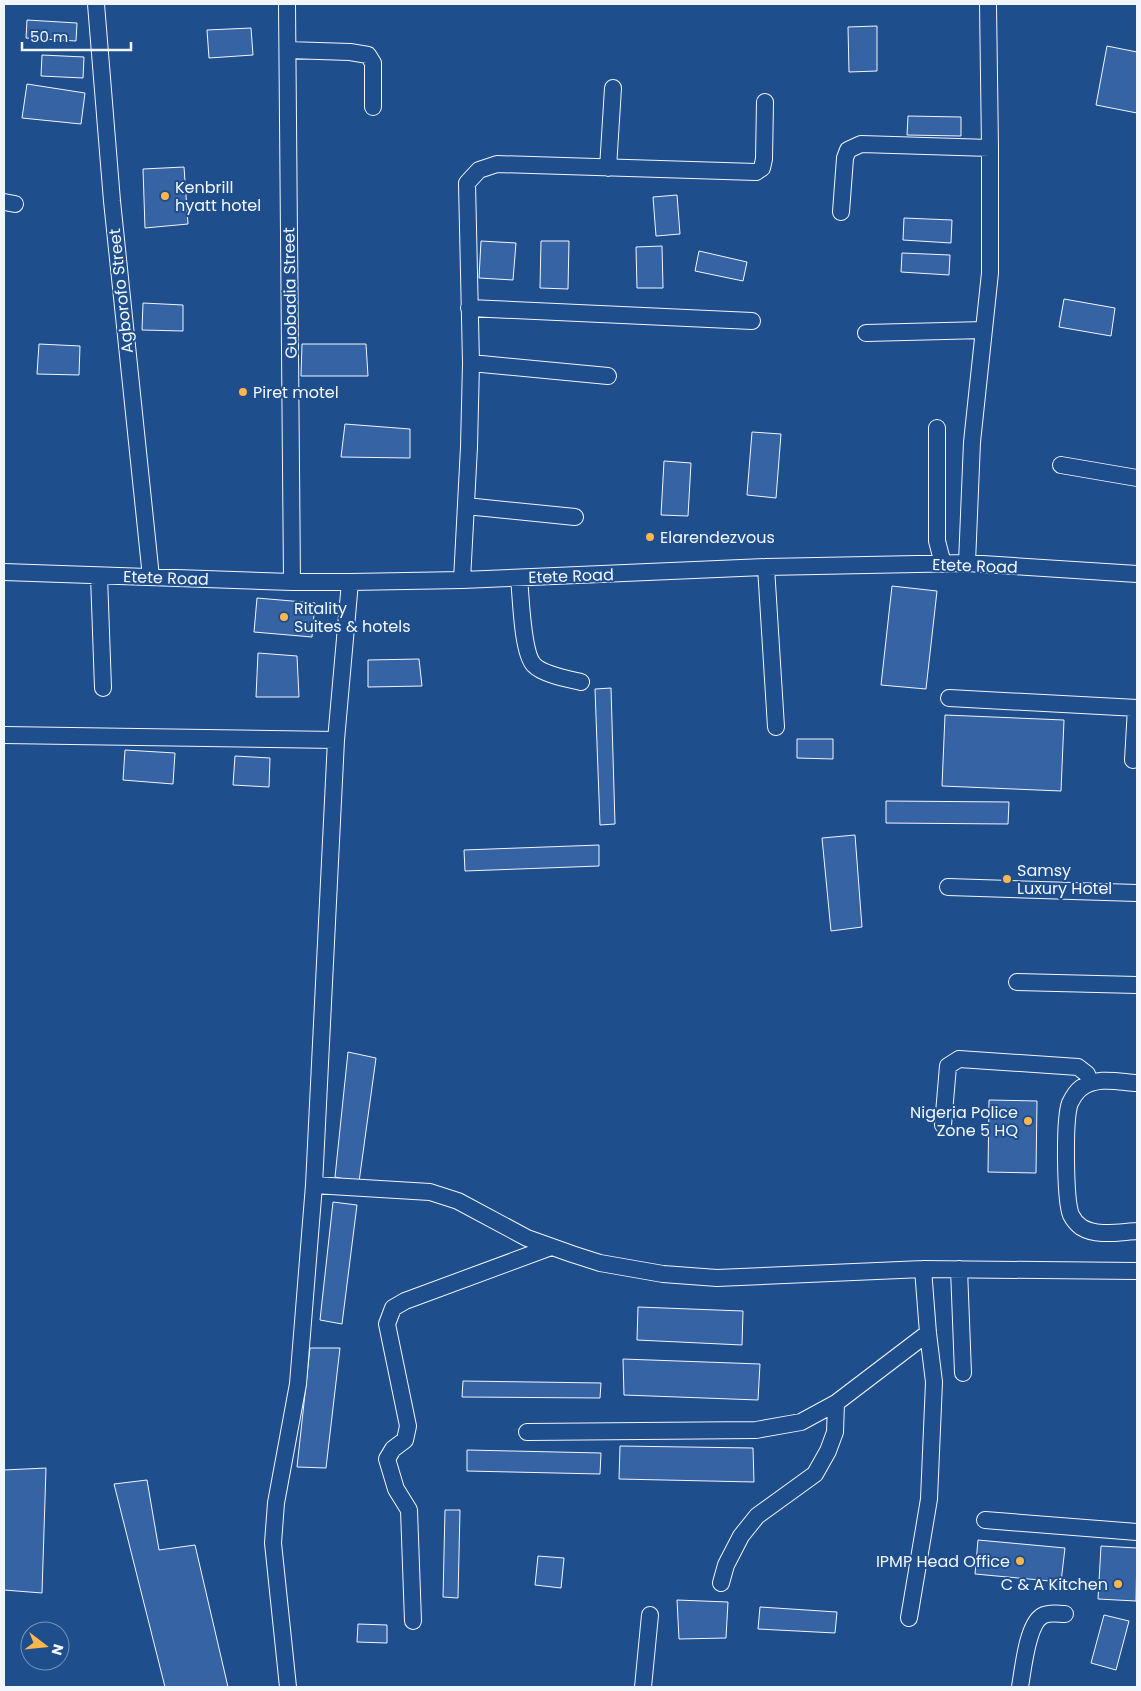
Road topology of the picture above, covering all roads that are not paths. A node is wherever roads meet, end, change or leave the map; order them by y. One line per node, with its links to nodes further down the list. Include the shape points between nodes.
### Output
1 (96, 4): 28 (street, Agborofo Street, via 112,200)
2 (287, 4): 4 (street, Guobadia Street)
3 (988, 4): 8 (street)
4 (288, 50): 7 (street, via 368,55 374,68); 31 (street, Guobadia Street)
5 (613, 88): 9 (street)
6 (765, 102): 9 (street, via 764,159 762,168 756,172)
7 (373, 107)
8 (990, 148): 10 (street, via 861,144 848,150 845,158); 13 (street, via 990,274)
9 (608, 168): 11 (street, via 497,164 479,170 467,183)
10 (841, 212)
11 (469, 308): 12 (street); 15 (street)
12 (752, 321)
13 (984, 330): 14 (street); 23 (street, via 972,442)
14 (866, 333)
15 (471, 363): 16 (street); 20 (street)
16 (608, 376)
17 (937, 428): 22 (street, via 937,541)
18 (1061, 465): 19 (street)
19 (1137, 478)
20 (466, 506): 21 (street); 30 (street)
21 (575, 517)
22 (944, 564): 23 (street, Etete Road); 24 (street, Etete Road)
23 (967, 564): 26 (street, Etete Road)
24 (766, 568): 29 (street, Etete Road); 37 (street)
25 (4, 572): 27 (street, Etete Road)
26 (1137, 574)
27 (99, 576): 28 (street, Etete Road); 34 (street)
28 (151, 577): 31 (street, Etete Road)
29 (520, 578): 30 (street, Etete Road); 33 (street, via 526,646 534,665)
30 (462, 580): 32 (street, Etete Road)
31 (292, 582): 32 (street, Etete Road)
32 (350, 582): 39 (street)
33 (581, 682)
34 (103, 688)
35 (949, 698): 36 (street)
36 (1137, 708): 40 (street)
37 (776, 727)
38 (4, 735): 39 (street)
39 (336, 740): 48 (street)
40 (1133, 760)
41 (948, 887): 42 (street)
42 (1137, 892)
43 (1017, 982): 44 (street)
44 (1137, 986)
45 (1090, 1083): 46 (street, via 1100,1080); 47 (street, via 1087,1074 1078,1067 959,1059 948,1066); 49 (street, via 1080,1089 1070,1103 1067,1121 1067,1193 1071,1214 1079,1226 1094,1233)
46 (1137, 1083)
47 (943, 1125)
48 (314, 1185): 50 (street, via 430,1192 458,1201 527,1238); 65 (street, via 298,1384 276,1503 273,1543)
49 (1137, 1231)
50 (551, 1247): 52 (street, via 600,1263 663,1274 717,1278); 64 (street, via 405,1301 393,1308 387,1324 408,1426 405,1440 393,1448 387,1459 396,1489 409,1510)
51 (959, 1269): 52 (street); 53 (street); 55 (street)
52 (923, 1270): 54 (street)
53 (1137, 1271)
54 (928, 1333): 56 (street); 63 (street, via 934,1382 929,1499)
55 (963, 1373)
56 (836, 1403): 57 (street, via 801,1422 756,1430); 60 (street, via 835,1432 815,1474 757,1516 741,1536)
57 (527, 1432)
58 (984, 1520): 59 (street)
59 (1137, 1532)
60 (721, 1583)
61 (1065, 1614): 67 (street, via 1048,1614 1040,1617 1035,1625 1030,1635)
62 (650, 1615): 66 (street)
63 (909, 1618)
64 (413, 1621)
65 (288, 1687)
66 (643, 1687)
67 (1020, 1687)

